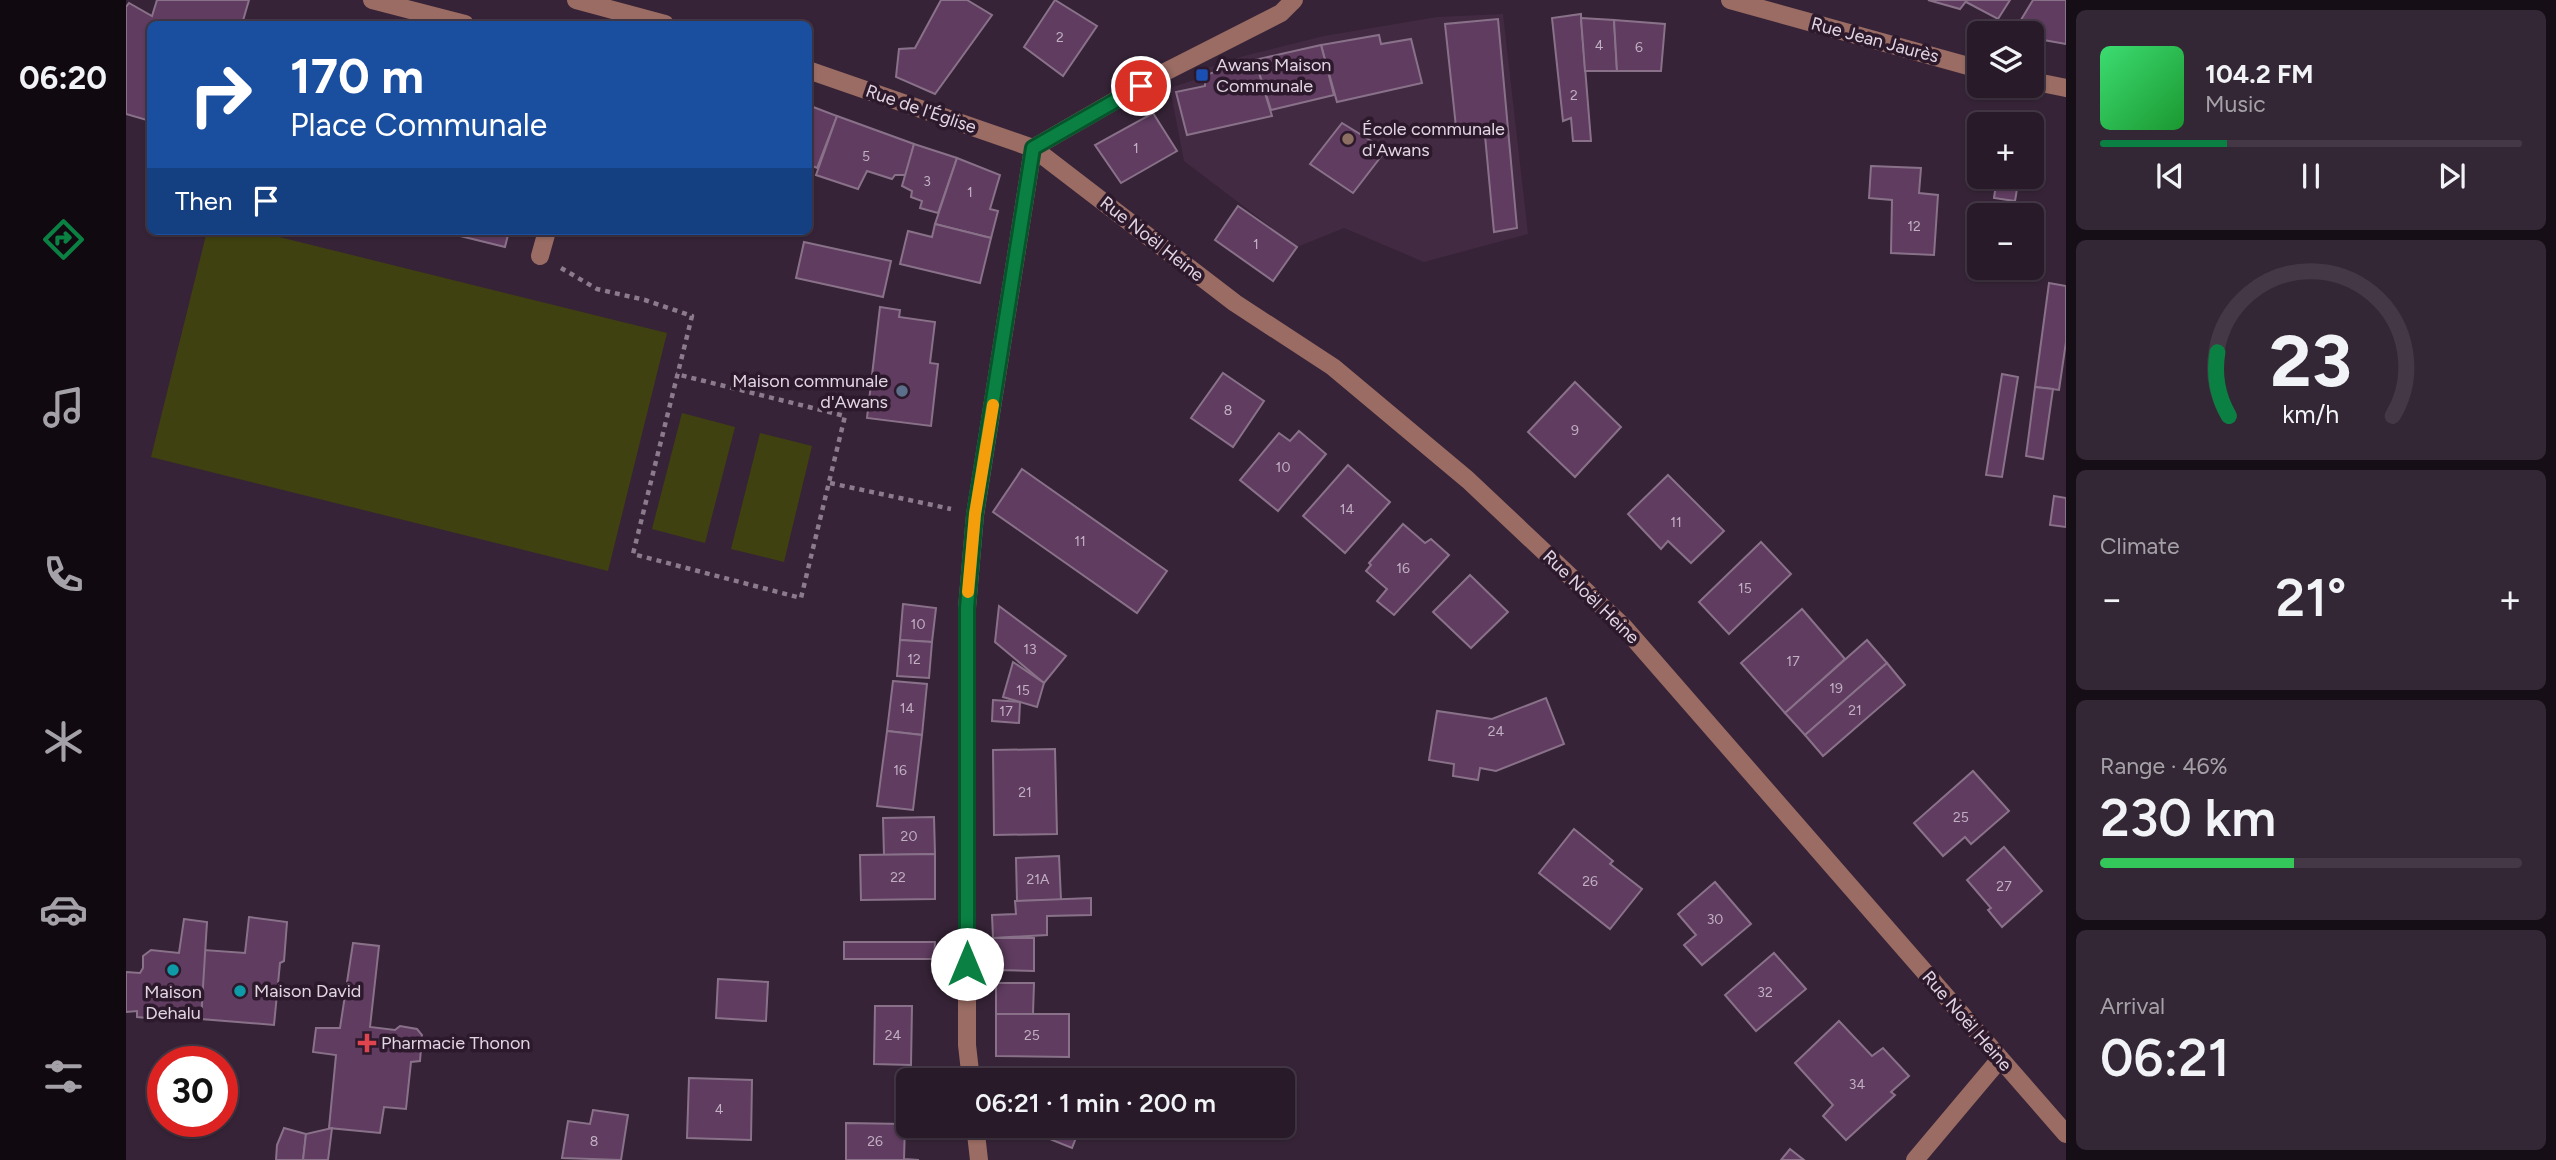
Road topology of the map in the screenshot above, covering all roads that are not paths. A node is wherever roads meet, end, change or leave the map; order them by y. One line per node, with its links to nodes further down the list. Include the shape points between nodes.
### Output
1 (372, 0): 6 (street)
2 (576, 0): 5 (street)
3 (1294, 0): 12 (street, via 1281,13 1163,73)
4 (1730, 0): 8 (street, Rue Jean Jaurès)
5 (614, 17): 7 (street)
6 (453, 21)
7 (643, 21)
8 (1967, 66)
9 (812, 72): 12 (street, Rue de l'Église)
10 (2044, 83): 11 (street)
11 (2066, 88)
12 (1033, 148): 15 (street, Rue Noël Heine, via 1236,303 1332,368 1507,516 1623,626); 16 (street, via 975,514 967,608)
13 (546, 235): 14 (street)
14 (540, 256)
15 (2000, 1059): 17 (street, Rue Noël Heine); 20 (street)
16 (970, 1068)
17 (2066, 1134)
18 (976, 1138): 19 (street)
19 (979, 1160)
20 (1915, 1160)

